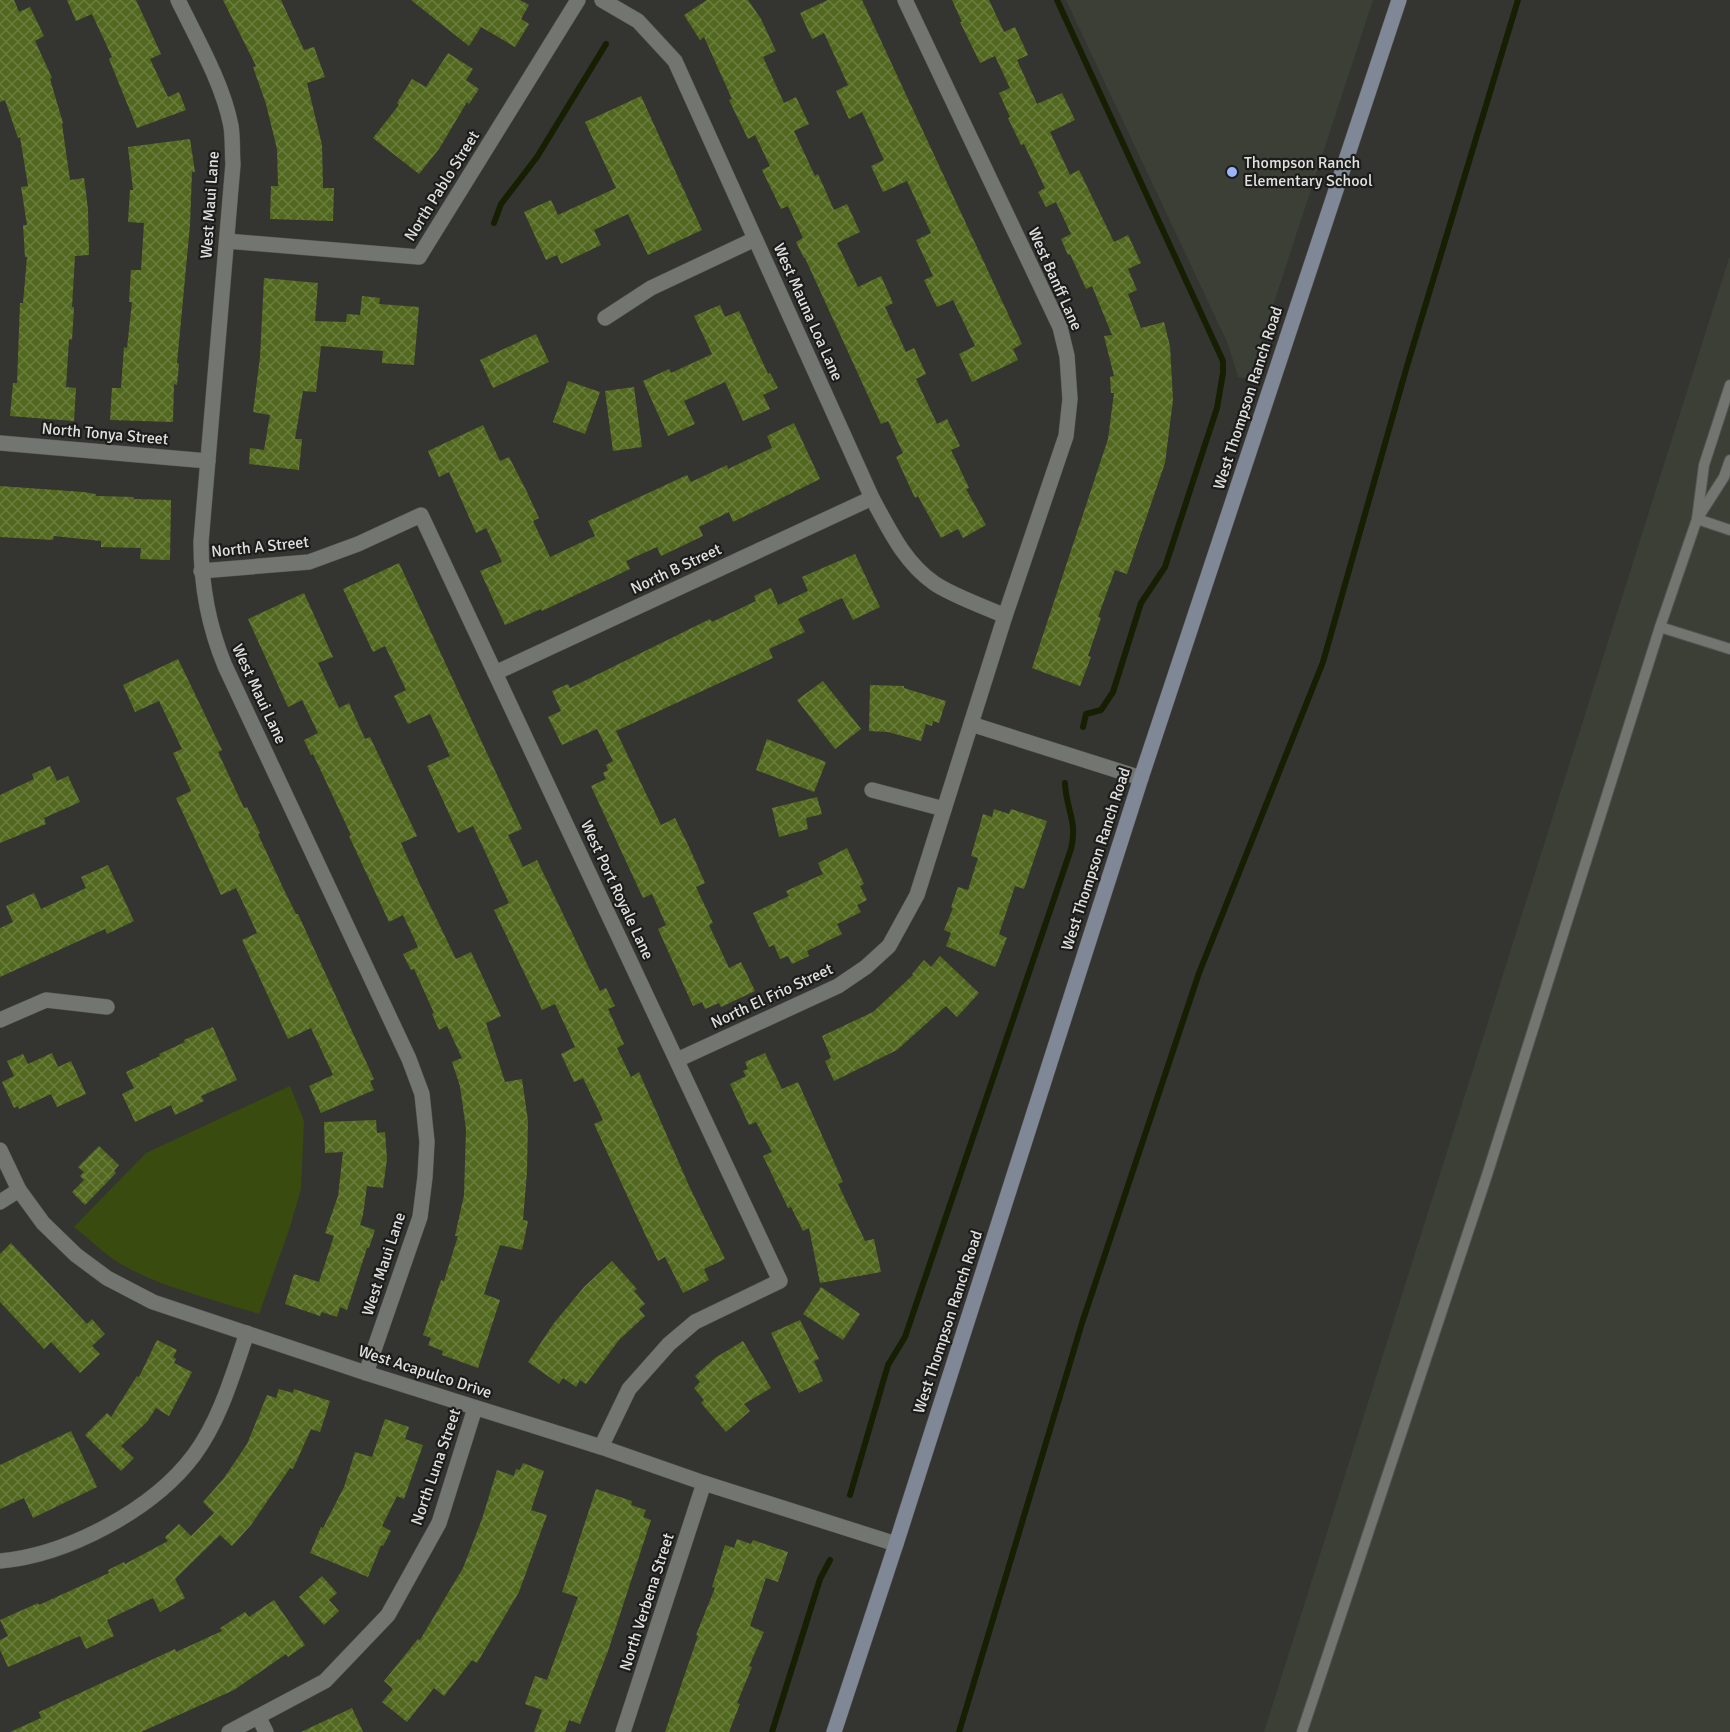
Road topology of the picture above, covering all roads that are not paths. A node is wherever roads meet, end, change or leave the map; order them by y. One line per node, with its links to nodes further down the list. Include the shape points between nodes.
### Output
1 (178, 0): 7 (street, West Maui Lane, via 214,76 231,127 233,164)
2 (578, 0): 7 (street, North Pablo Street, via 419,257)
3 (602, 0): 6 (street, West Mauna Loa Lane, via 638,21 675,61)
4 (904, 0): 18 (street, West Banff Lane, via 1060,327 1067,356 1070,399 1066,436)
5 (1400, 0): 23 (main road, West Thompson Ranch Road)
6 (756, 239): 8 (street, via 651,288); 13 (street, West Mauna Loa Lane)
7 (227, 241): 12 (street, West Maui Lane)
8 (605, 318)
9 (1730, 385): 15 (lane, via 1704,465)
10 (0, 443): 12 (street, North Tonya Street)
11 (1730, 460): 15 (lane, via 1724,477)
12 (208, 461): 17 (street, West Maui Lane)
13 (872, 498): 18 (street, West Mauna Loa Lane, via 916,568 935,584); 21 (street, North B Street)
14 (421, 515): 17 (street, North A Street, via 309,562); 21 (street, West Port Royale Lane)
15 (1697, 519): 16 (lane); 19 (lane)
16 (1730, 530)
17 (201, 571): 33 (street, West Maui Lane, via 208,617 225,666 422,1094 427,1142 420,1217)
18 (1005, 616): 22 (street, West Banff Lane)
19 (1660, 627): 20 (lane); 44 (lane, via 1486,1175)
20 (1727, 648)
21 (495, 673): 28 (street, West Port Royale Lane)
22 (971, 724): 23 (street); 25 (street, North El Frio Street)
23 (1141, 778): 37 (main road, West Thompson Ranch Road)
24 (872, 790): 25 (street)
25 (944, 809): 28 (street, North El Frio Street, via 917,895 889,946 838,986)
26 (107, 1007): 27 (street, via 46,1000)
27 (0, 1020)
28 (677, 1060): 35 (street, West Port Royale Lane, via 780,1281 695,1322 669,1344 629,1389)
29 (0, 1150): 30 (street, West Acapulco Drive)
30 (19, 1190): 31 (street); 32 (street, West Acapulco Drive, via 43,1223 107,1278 153,1302)
31 (0, 1202)
32 (248, 1333): 33 (street, West Acapulco Drive); 38 (street, via 210,1428 194,1455 174,1477 120,1518 86,1536 54,1550)
33 (366, 1373): 34 (street, West Acapulco Drive)
34 (475, 1408): 35 (street, West Acapulco Drive); 39 (street, North Luna Street, via 439,1523 387,1616 325,1681)
35 (601, 1447): 36 (street, West Acapulco Drive)
36 (704, 1483): 37 (street, West Acapulco Drive); 42 (street, North Verbena Street)
37 (896, 1544): 43 (main road, West Thompson Ranch Road)
38 (0, 1562)
39 (259, 1718): 40 (street, North Luna Street); 41 (street)
40 (229, 1732)
41 (266, 1732)
42 (623, 1732)
43 (834, 1732)
44 (1302, 1732)

